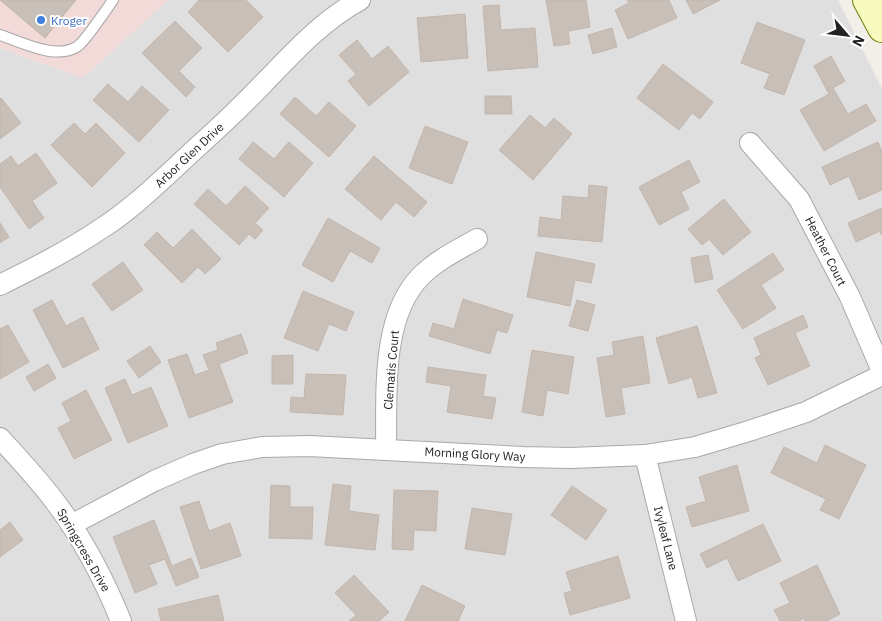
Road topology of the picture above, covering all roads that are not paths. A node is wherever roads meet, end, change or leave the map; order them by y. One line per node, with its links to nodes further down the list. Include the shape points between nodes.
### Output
1 (113, 0): 5 (lane, via 78,46 63,53)
2 (360, 0): 8 (street, Arbor Glen Drive, via 300,45 240,108 128,210 37,267)
3 (867, 0): 4 (main road)
4 (882, 28)
5 (0, 35)
6 (750, 142): 9 (street, Heather Court, via 799,199 850,297)
7 (476, 240): 12 (street, Clematis Court, via 421,276 398,312 388,378)
8 (0, 285)
9 (882, 371)
10 (882, 375): 13 (street, Morning Glory Way, via 806,412 695,446)
11 (0, 438): 14 (street, Springcress Drive)
12 (386, 449): 13 (street, Morning Glory Way, via 522,457); 14 (street, Morning Glory Way, via 272,447 222,454 154,481)
13 (645, 455): 16 (street, Ivyleaf Lane)
14 (71, 524): 15 (street, Springcress Drive, via 106,586)
15 (120, 621)
16 (686, 621)

